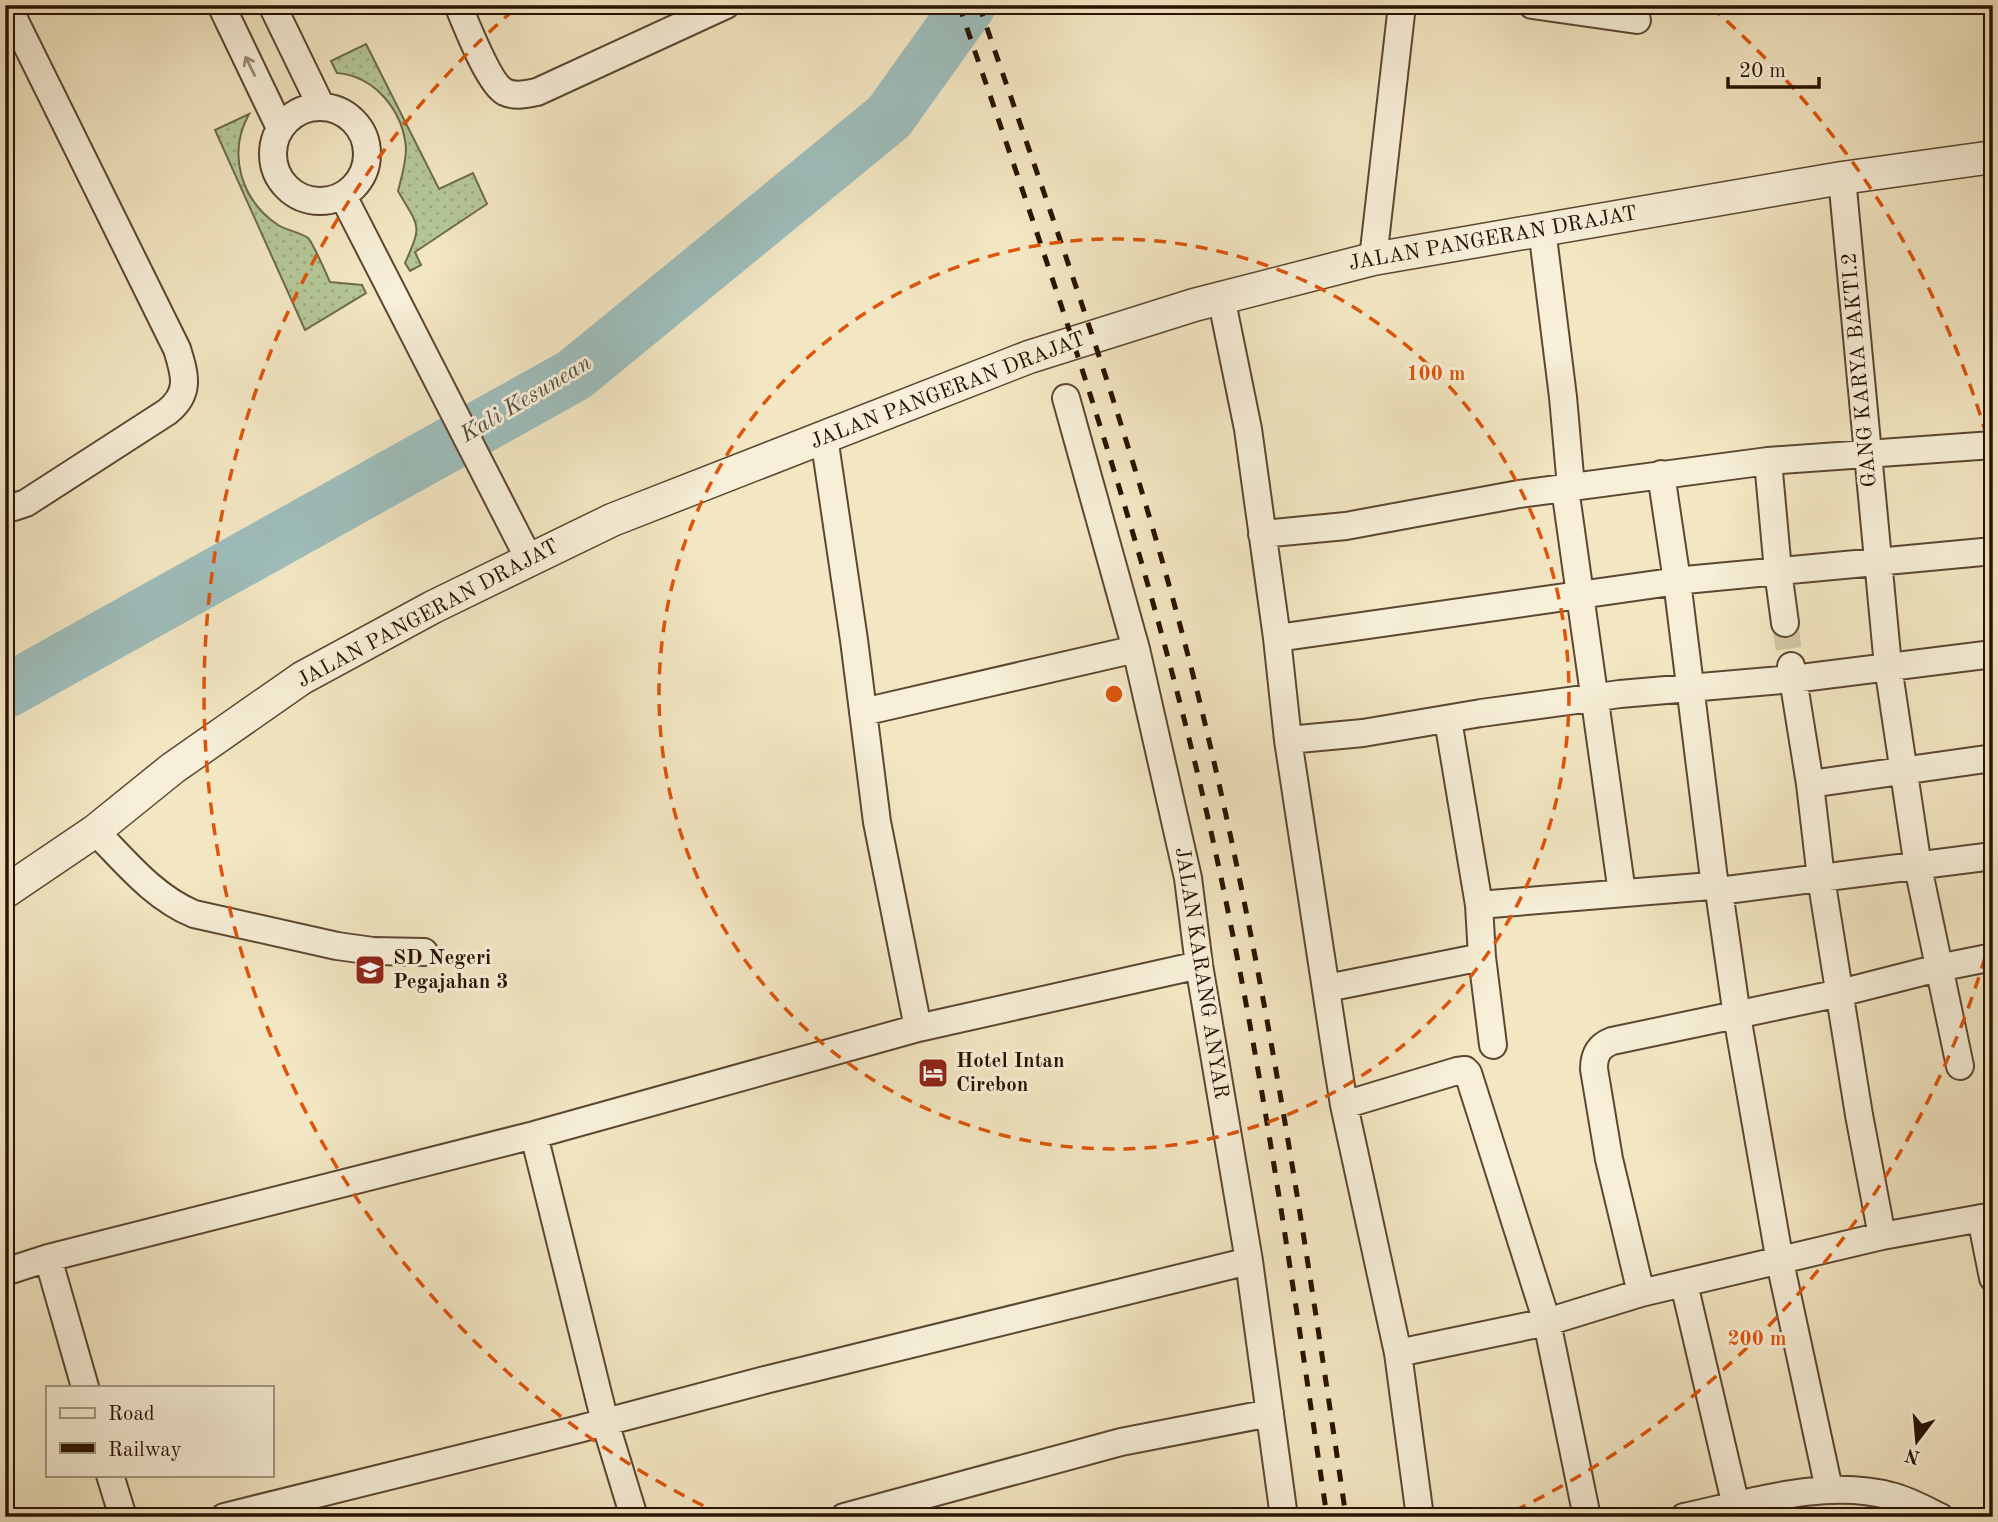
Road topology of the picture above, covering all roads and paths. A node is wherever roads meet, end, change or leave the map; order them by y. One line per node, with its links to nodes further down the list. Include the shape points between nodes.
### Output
1 (7, 5): 25 (street, via 177,349 184,392 167,412 26,503)
2 (221, 5): 11 (street, one-way to 2)
3 (272, 5): 10 (street)
4 (458, 5): 5 (street, via 493,82 519,96 537,92)
5 (726, 5)
6 (1402, 5): 16 (street)
7 (1532, 5): 8 (street)
8 (1576, 9): 9 (street)
9 (1637, 20)
10 (321, 106): 11 (street, via 291,116); 14 (street, via 341,111 357,124 366,142 367,164 359,182)
11 (280, 128): 14 (street, via 272,158 285,186 312,201)
12 (1993, 157): 13 (street, JALAN PANGERAN DRAJAT)
13 (1842, 178): 15 (street, JALAN PANGERAN DRAJAT); 21 (street, GANG KARYA BAKTI.2)
14 (343, 196): 28 (street)
15 (1542, 229): 16 (street, JALAN PANGERAN DRAJAT); 24 (street, via 1563,397)
16 (1373, 259): 17 (street, JALAN PANGERAN DRAJAT)
17 (1210, 300): 19 (street, JALAN PANGERAN DRAJAT, via 1029,357); 26 (street, via 1248,429)
18 (1066, 398): 35 (street, JALAN KARANG ANYAR)
19 (824, 437): 28 (street, JALAN PANGERAN DRAJAT, via 612,520); 41 (street)
20 (1993, 445): 21 (street)
21 (1868, 453): 22 (street); 29 (street, GANG KARYA BAKTI.2)
22 (1768, 461): 23 (street); 30 (street)
23 (1661, 474): 24 (street); 31 (street)
24 (1568, 487): 26 (street, via 1346,526); 32 (street)
25 (5, 506)
26 (1262, 534): 34 (street)
27 (1993, 551): 29 (street)
28 (529, 558): 47 (street, JALAN PANGERAN DRAJAT, via 302,678 173,768)
29 (1877, 563): 30 (street); 37 (street, GANG KARYA BAKTI.2)
30 (1778, 571): 31 (street); 33 (street)
31 (1677, 581): 32 (street); 39 (street)
32 (1579, 595): 34 (street); 40 (street)
33 (1786, 623)
34 (1277, 638): 43 (street)
35 (1136, 649): 41 (street); 58 (street, JALAN KARANG ANYAR, via 1188,878)
36 (1993, 654): 37 (street)
37 (1888, 666): 38 (street); 45 (street, GANG KARYA BAKTI.2)
38 (1792, 673): 39 (street); 46 (street)
39 (1689, 688): 40 (street); 51 (street)
40 (1595, 697): 42 (street); 53 (street)
41 (863, 712): 63 (street, via 877,822)
42 (1448, 720): 43 (street); 54 (street)
43 (1288, 740): 60 (street)
44 (1993, 758): 45 (street)
45 (1903, 770): 46 (street); 49 (street, GANG KARYA BAKTI.2)
46 (1810, 784): 50 (street)
47 (95, 831): 52 (street, JALAN PANGERAN DRAJAT); 55 (street, via 155,891 194,914 337,946)
48 (1993, 856): 49 (street)
49 (1918, 867): 50 (street); 59 (street, GANG KARYA BAKTI.2)
50 (1821, 878): 51 (street); 61 (street)
51 (1717, 889): 53 (street); 62 (street)
52 (5, 892)
53 (1622, 893): 54 (street)
54 (1479, 905): 56 (street)
55 (424, 952)
56 (1482, 957): 60 (street); 64 (street)
57 (1993, 957): 59 (street)
58 (1199, 965): 63 (street); 71 (street, JALAN KARANG ANYAR)
59 (1938, 968): 61 (street); 65 (street, GANG KARYA BAKTI.2)
60 (1327, 988): 66 (street)
61 (1840, 993): 62 (street); 69 (street)
62 (1737, 1016): 72 (street); 76 (street, via 1612,1041 1598,1049 1594,1058 1609,1159)
63 (918, 1028): 67 (street)
64 (1493, 1045)
65 (1960, 1066)
66 (1344, 1105): 77 (street, via 1457,1070 1468,1073); 78 (street)
67 (534, 1135): 70 (street); 81 (street)
68 (1987, 1217): 69 (street); 74 (street)
69 (1882, 1236): 72 (street)
70 (48, 1258): 73 (street); 79 (street)
71 (1249, 1261): 80 (street, JALAN KARANG ANYAR); 81 (street)
72 (1780, 1262): 75 (street); 83 (street)
73 (5, 1272)
74 (1993, 1278)
75 (1684, 1284): 76 (street); 84 (street)
76 (1641, 1293): 77 (street)
77 (1547, 1322): 78 (street); 92 (street)
78 (1398, 1353): 91 (street)
79 (85, 1386)
80 (1270, 1413): 89 (street, via 1121,1442); 90 (street, JALAN KARANG ANYAR)
81 (606, 1422): 87 (street); 88 (street)
82 (110, 1476): 86 (street)
83 (1829, 1489): 85 (street); 94 (street, via 1891,1496)
84 (1736, 1506): 85 (street); 93 (street)
85 (1775, 1508)
86 (123, 1517)
87 (225, 1517)
88 (634, 1517)
89 (844, 1517)
90 (1284, 1517)
91 (1420, 1517)
92 (1587, 1517)
93 (1684, 1517)
94 (1940, 1517)

